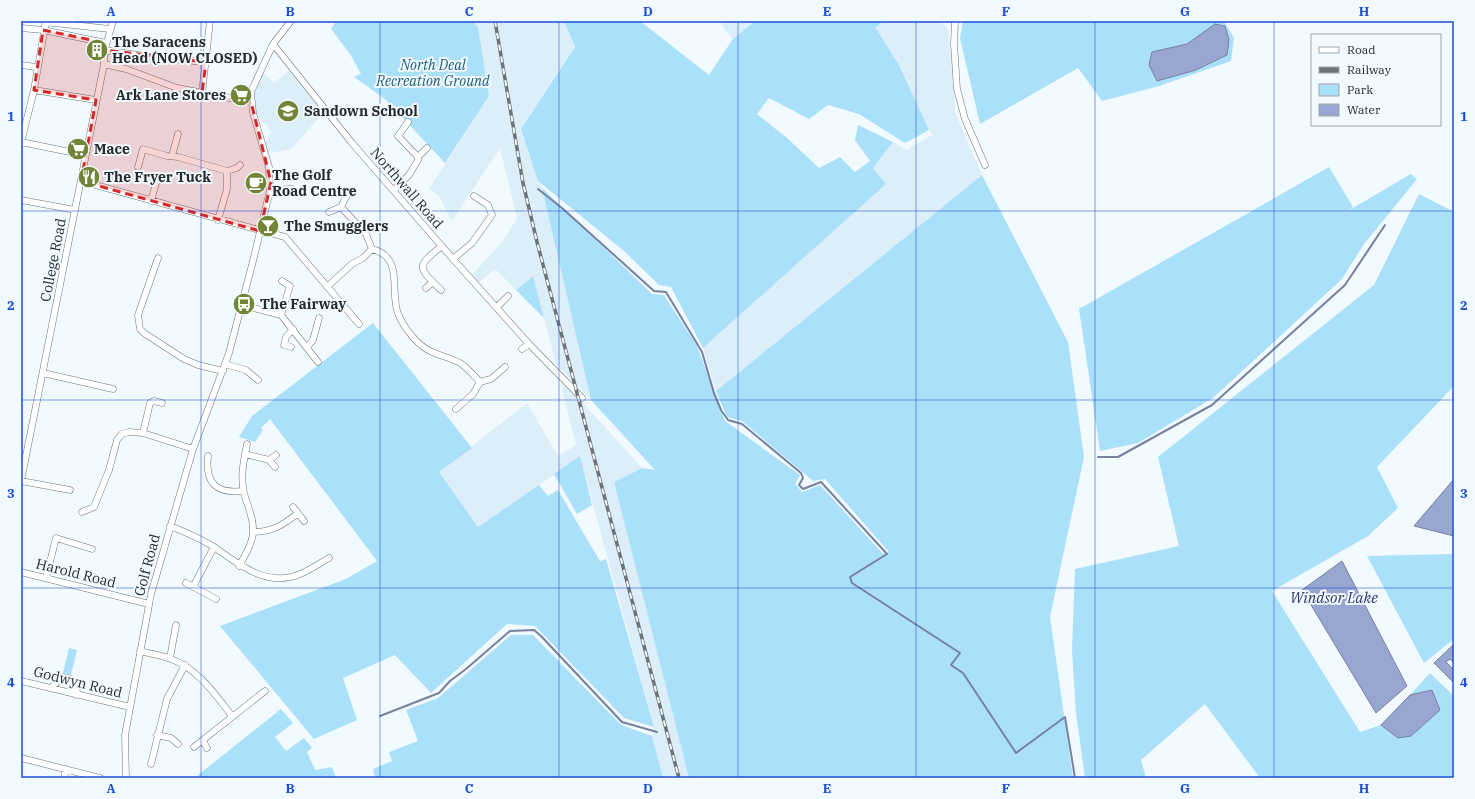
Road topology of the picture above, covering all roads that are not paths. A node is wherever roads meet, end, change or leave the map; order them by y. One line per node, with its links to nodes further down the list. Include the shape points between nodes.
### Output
1 (113, 21): 7 (street, College Road)
2 (210, 21): 12 (street)
3 (290, 21): 10 (street)
4 (955, 21): 28 (street, via 956,89 965,119)
5 (45, 22): 7 (street); 8 (street)
6 (21, 28): 8 (street)
7 (110, 29): 9 (street, College Road)
8 (43, 30): 9 (street); 15 (street)
9 (106, 43): 11 (street, College Road)
10 (273, 44): 19 (street, via 255,81); 35 (street, Northwall Road, via 352,143)
11 (104, 50): 12 (street); 13 (street, College Road)
12 (206, 62): 17 (street)
13 (104, 64): 17 (street, via 176,88); 18 (street, College Road)
14 (21, 65): 15 (street)
15 (36, 67): 16 (street)
16 (34, 90): 18 (street); 22 (street)
17 (202, 93): 19 (street)
18 (96, 100): 24 (street, College Road)
19 (251, 102): 34 (street, Golf Road, via 269,167)
20 (408, 122): 26 (street, via 398,136)
21 (178, 134): 25 (street)
22 (21, 143): 24 (street)
23 (427, 148): 26 (street)
24 (85, 155): 31 (street, College Road)
25 (172, 156): 29 (street, via 143,149); 30 (street)
26 (418, 157): 35 (street, via 409,175)
27 (240, 165): 30 (street)
28 (985, 165)
29 (138, 167)
30 (227, 171): 43 (street, via 227,189)
31 (81, 180): 39 (street); 41 (street, College Road)
32 (157, 180): 39 (street)
33 (292, 189): 34 (street)
34 (270, 190): 44 (street, Golf Road)
35 (394, 190): 45 (street, Northwall Road)
36 (347, 195): 40 (street)
37 (474, 196): 48 (street, via 488,205 492,215 472,243)
38 (21, 200): 41 (street)
39 (151, 201): 43 (street)
40 (340, 207): 42 (street); 46 (street, via 366,234)
41 (75, 210): 70 (street, College Road)
42 (329, 212)
43 (218, 220): 44 (street)
44 (260, 231): 51 (street, via 285,237); 55 (street, Golf Road)
45 (442, 246): 48 (street, Northwall Road); 50 (street, via 422,264 423,270)
46 (372, 249): 51 (street); 65 (street, via 385,254 391,264 394,274 395,305 399,317 418,342)
47 (158, 258): 69 (street, via 138,315 140,329 184,359 198,365)
48 (453, 259): 56 (street, Northwall Road)
49 (282, 281): 57 (street, via 290,286)
50 (433, 282): 52 (street); 53 (street)
51 (327, 288): 59 (street)
52 (426, 288)
53 (441, 290)
54 (508, 296): 56 (street)
55 (242, 305): 57 (street); 69 (street, Golf Road)
56 (497, 307): 61 (street, Northwall Road)
57 (281, 315): 60 (street)
58 (319, 318): 63 (street, via 313,340)
59 (359, 324)
60 (293, 329): 62 (street, via 286,337 284,345); 63 (street)
61 (529, 344): 64 (street); 74 (street, Northwall Road)
62 (291, 347)
63 (307, 347): 67 (street)
64 (522, 350)
65 (431, 352): 66 (street); 72 (street, via 458,362)
66 (428, 359)
67 (318, 362)
68 (505, 367): 72 (street, via 497,370 491,380)
69 (224, 368): 71 (street, via 246,370); 81 (street, Golf Road)
70 (42, 373): 73 (street); 87 (street, College Road)
71 (258, 380)
72 (480, 382): 76 (street, via 473,394)
73 (113, 389)
74 (582, 398)
75 (162, 403): 79 (street, via 150,403)
76 (462, 404): 77 (street); 78 (street)
77 (456, 409)
78 (467, 410)
79 (143, 433): 81 (street); 91 (street, via 129,432 122,434 117,440 109,470 94,508)
80 (247, 444): 82 (street)
81 (193, 449): 94 (street, Golf Road)
82 (245, 454): 85 (street); 89 (street, via 242,468)
83 (276, 455): 85 (street)
84 (208, 456): 89 (street, via 208,478 220,490)
85 (269, 460): 86 (street)
86 (275, 467)
87 (21, 481): 88 (street)
88 (70, 490)
89 (243, 491): 95 (street)
90 (293, 507): 92 (street)
91 (82, 512)
92 (297, 514): 93 (street); 95 (street, via 268,532)
93 (304, 521)
94 (170, 526): 100 (street); 111 (street, Golf Road)
95 (254, 532): 103 (street)
96 (49, 535): 97 (street)
97 (56, 538): 99 (street); 105 (street)
98 (83, 539): 99 (street)
99 (82, 546): 101 (street)
100 (214, 547): 103 (street); 107 (street)
101 (92, 549)
102 (329, 558): 103 (street, via 299,574 282,578 252,573)
103 (239, 566)
104 (21, 572): 105 (street, Harold Road)
105 (46, 578): 111 (street, Harold Road)
106 (186, 583): 107 (street)
107 (193, 587): 108 (street)
108 (209, 595): 109 (street); 110 (street)
109 (216, 599)
110 (205, 601)
111 (149, 604): 115 (street, Golf Road)
112 (176, 625): 113 (street)
113 (174, 633): 114 (street); 116 (street)
114 (182, 635)
115 (140, 651): 116 (street); 122 (street, Golf Road)
116 (170, 658): 117 (street)
117 (185, 665): 123 (street, via 197,674); 124 (street, via 169,693)
118 (21, 681): 119 (street, Godwyn Road)
119 (51, 688): 121 (street, Godwyn Road); 121 (street, via 62,677 70,679)
120 (265, 691): 123 (street)
121 (76, 695): 122 (street, Godwyn Road)
122 (130, 707): 134 (street, Golf Road, via 125,741)
123 (232, 716): 125 (street)
124 (157, 735): 126 (street, via 171,738); 130 (street)
125 (203, 741): 127 (street); 128 (street)
126 (178, 744)
127 (194, 747)
128 (206, 748)
129 (21, 758): 131 (street)
130 (151, 764)
131 (66, 769): 132 (street); 133 (street)
132 (64, 778)
133 (100, 778)
134 (126, 778)

